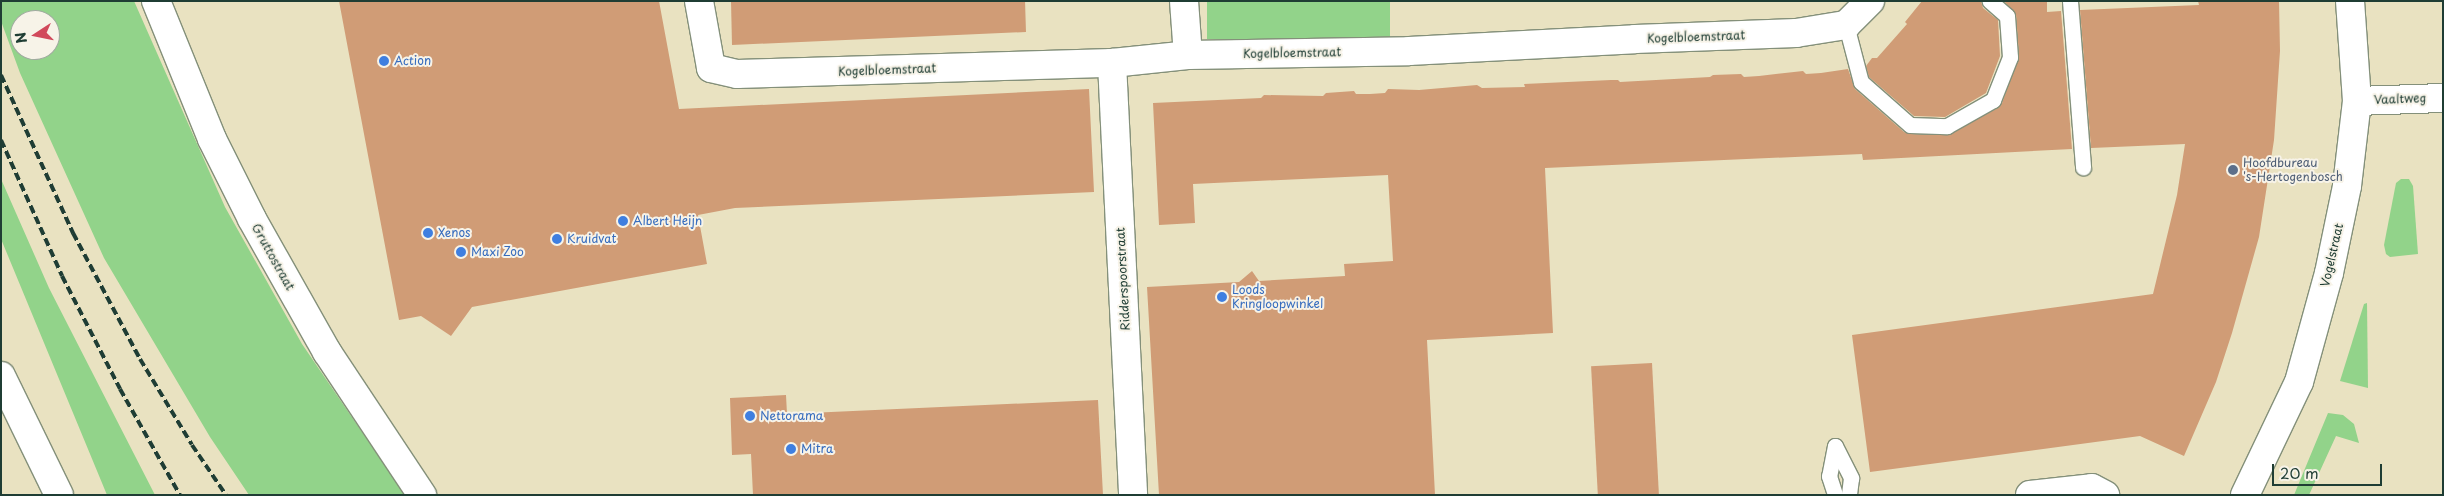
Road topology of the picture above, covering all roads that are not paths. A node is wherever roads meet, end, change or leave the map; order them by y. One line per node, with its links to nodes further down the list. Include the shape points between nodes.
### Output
1 (156, 1): 16 (street, Gruttostraat, via 212,139 252,219 327,352)
2 (699, 1): 10 (street, Kogelbloemstraat, via 711,68 737,74)
3 (1184, 1): 9 (street)
4 (1870, 1): 8 (street)
5 (1990, 1): 8 (lane, via 2007,16 2010,57 1993,100 1947,126 1910,126 1861,82)
6 (2070, 1): 13 (lane)
7 (2350, 1): 12 (street, Vogelstraat)
8 (1846, 25): 9 (street, Kogelbloemstraat, via 1796,33 1409,51)
9 (1188, 55): 10 (street, Kogelbloemstraat)
10 (1112, 63): 17 (street, Ridderspoorstraat)
11 (2443, 98): 12 (street, Vaaltweg)
12 (2357, 101): 22 (street, Vogelstraat, via 2347,186 2330,273 2299,382)
13 (2083, 167)
14 (1, 376): 15 (street)
15 (59, 495)
16 (422, 495)
17 (1133, 495)
18 (1835, 495): 19 (lane, via 1829,476 1835,446 1851,478)
19 (1848, 495)
20 (2030, 495): 21 (street, via 2092,488)
21 (2105, 495)
22 (2245, 495)

